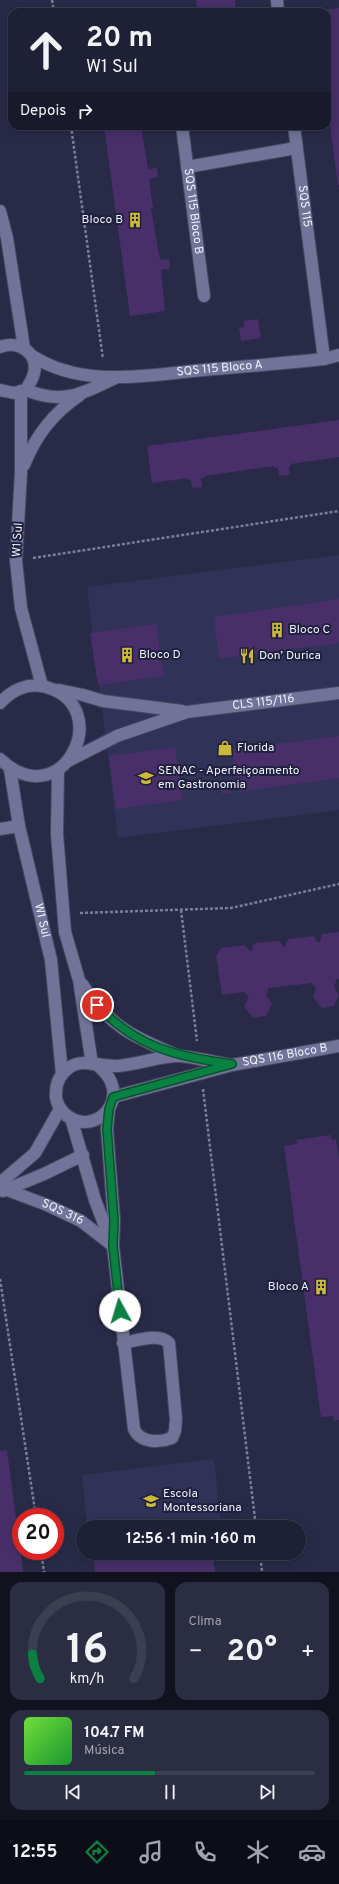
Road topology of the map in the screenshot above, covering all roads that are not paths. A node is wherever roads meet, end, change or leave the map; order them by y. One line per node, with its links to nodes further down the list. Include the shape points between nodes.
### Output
1 (182, 130): 4 (street, SQS 115 Bloco B)
2 (294, 130): 3 (street, SQS 115)
3 (296, 148): 4 (street); 10 (street, SQS 115)
4 (187, 167): 6 (street, SQS 115 Bloco B)
5 (0, 211): 8 (street)
6 (204, 296)
7 (0, 347): 8 (street, via 11,344)
8 (28, 351): 11 (street, SQS 115 Bloco A, via 45,364 60,370); 13 (street, via 35,371 32,380)
9 (339, 355): 10 (street)
10 (324, 359): 11 (street, SQS 115 Bloco A)
11 (111, 378): 14 (street, SQS 115 Bloco A)
12 (0, 390): 13 (street, SQS 115 Bloco A)
13 (23, 390): 14 (street, SQS 115 Bloco A, via 58,398); 15 (street, W1 Sul)
14 (80, 395): 15 (street, via 51,418 30,448)
15 (21, 472): 16 (street, W1 Sul, via 16,560 21,608)
16 (48, 687): 18 (street, CLS 115/116, via 25,686 10,693); 19 (street, CLS 115/116, via 103,702); 21 (street, via 67,698 77,712 80,729 77,747)
17 (339, 692): 19 (street, CLS 115/116)
18 (0, 703)
19 (187, 712): 21 (street, CLS 115/116, via 118,736)
20 (0, 759): 22 (street)
21 (68, 761): 23 (street)
22 (10, 769): 23 (street, via 34,776); 24 (street, W1 Sul)
23 (58, 770): 26 (street, W1 Sul, via 57,834 63,914 65,932)
24 (19, 826): 25 (street); 31 (street, W1 Sul, via 51,960)
25 (0, 829)
26 (79, 980): 28 (street, SQS 116 Bloco B, via 97,1005 121,1029); 30 (street, W1 Sul)
27 (339, 1046): 29 (street, SQS 116 Bloco B)
28 (180, 1056): 29 (street, SQS 116 Bloco B); 30 (street, SQS 116 Bloco B, via 117,1066)
29 (232, 1064): 32 (street, SQS 116 Bloco B)
30 (95, 1065): 31 (street, via 81,1063 71,1066); 32 (street, via 107,1073 113,1084)
31 (62, 1074): 33 (street, via 56,1085)
32 (113, 1097): 34 (street)
33 (60, 1109): 35 (street); 37 (street, via 35,1153)
34 (109, 1109): 35 (street, via 98,1118 84,1122); 38 (street, via 107,1129 114,1220)
35 (71, 1118): 36 (street)
36 (83, 1154): 37 (street); 38 (street, via 95,1200)
37 (2, 1188): 38 (street, SQS 316, via 81,1221)
38 (113, 1246): 39 (street)
39 (123, 1343): 39 (street, via 136,1434 148,1440 172,1438 176,1431 176,1419 168,1343 158,1337)

